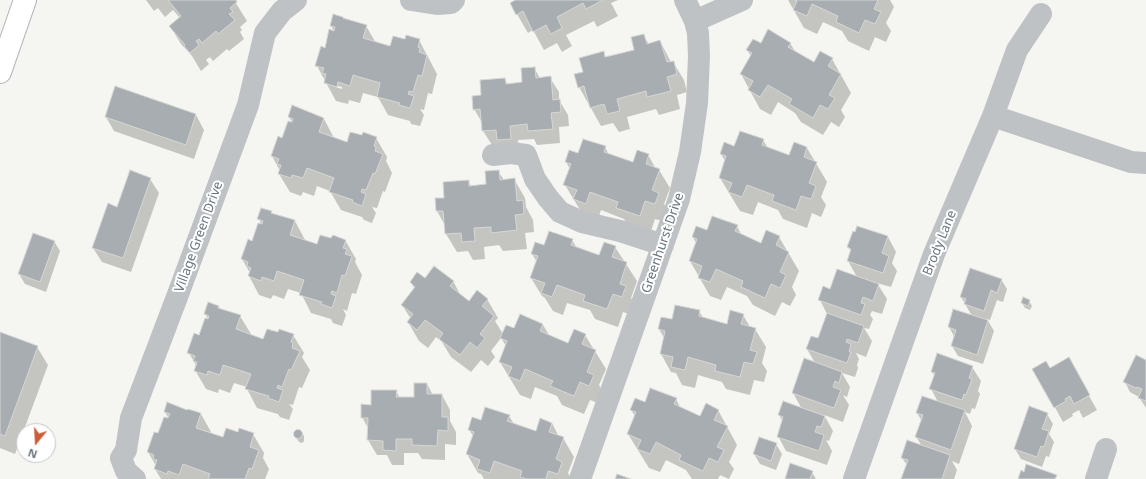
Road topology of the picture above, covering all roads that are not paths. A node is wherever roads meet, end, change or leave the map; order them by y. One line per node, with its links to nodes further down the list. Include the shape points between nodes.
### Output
1 (26, 0): 9 (main road)
2 (296, 0): 15 (street, Village Green Drive, via 282,11 265,33 248,105 131,418 126,450 122,458 126,470)
3 (411, 0): 4 (street, via 437,4 451,3)
4 (454, 0)
5 (685, 0): 8 (street, Greenhurst Drive)
6 (742, 0): 8 (street)
7 (1041, 14): 10 (street, Brody Lane, via 1017,50)
8 (695, 21): 13 (street, Greenhurst Drive, via 699,56 697,103 679,199)
9 (0, 72)
10 (993, 116): 12 (street, via 1130,162); 17 (street, Brody Lane, via 934,254)
11 (493, 155): 13 (street, via 526,155 535,179 560,212 582,222)
12 (1146, 164)
13 (663, 245): 16 (street, Greenhurst Drive)
14 (1106, 449): 18 (street)
15 (135, 479)
16 (580, 479)
17 (854, 479)
18 (1096, 479)

